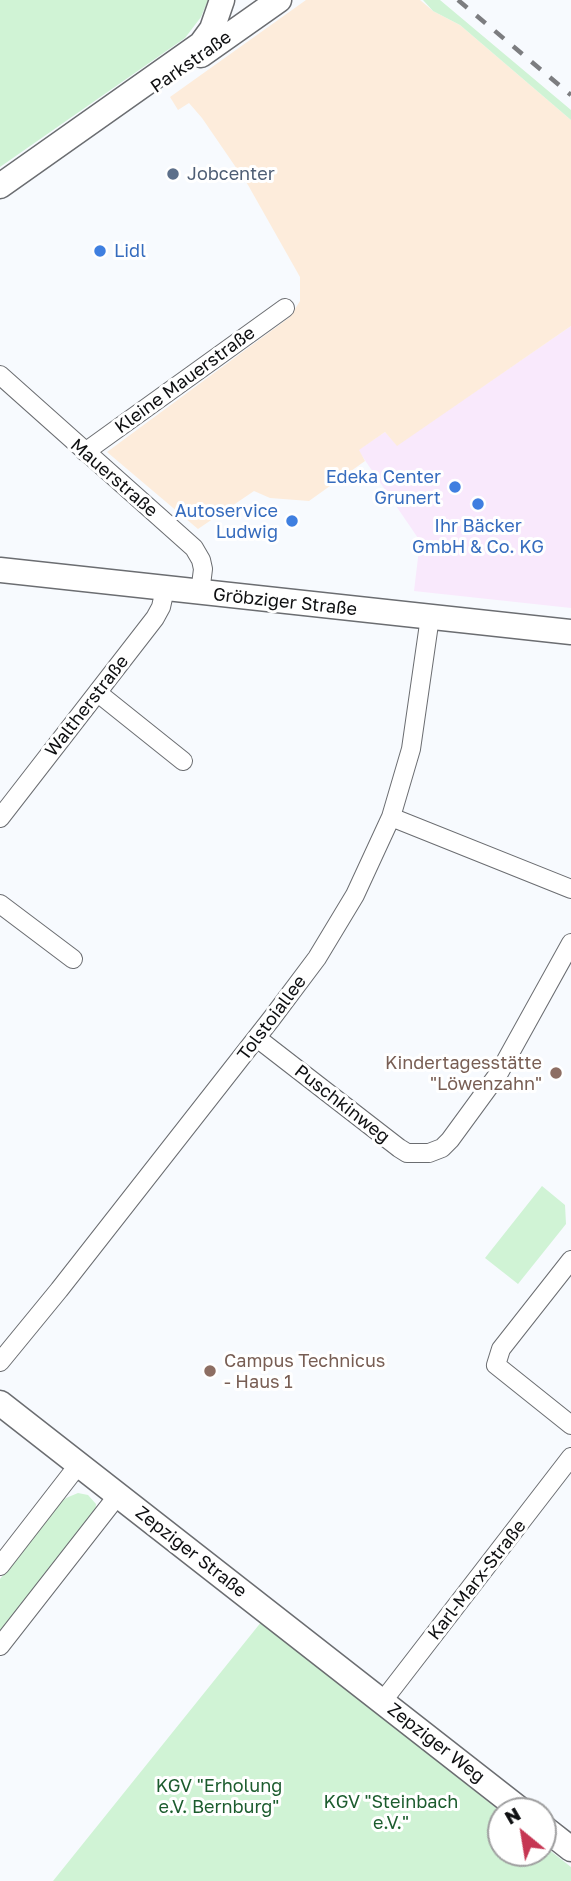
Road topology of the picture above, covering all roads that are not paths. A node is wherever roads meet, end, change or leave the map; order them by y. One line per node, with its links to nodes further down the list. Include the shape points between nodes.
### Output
1 (222, 0): 3 (street, Parkstraße, via 201,44)
2 (279, 0): 3 (street, Parkstraße, via 111,119)
3 (103, 114): 4 (street, Parkstraße)
4 (0, 186)
5 (285, 308): 7 (street, Kleine Mauerstraße)
6 (0, 375): 7 (street, Mauerstraße)
7 (85, 452): 10 (street, Mauerstraße, via 194,548 203,569)
8 (0, 570): 9 (street, Gröbziger Straße)
9 (165, 589): 10 (street, Gröbziger Straße); 13 (street, Waltherstraße, via 155,618)
10 (200, 593): 11 (street, Gröbziger Straße)
11 (430, 617): 12 (street, Gröbziger Straße); 15 (street, Tolstoiallee, via 411,749)
12 (571, 632)
13 (98, 693): 14 (street); 16 (street, Waltherstraße)
14 (183, 761)
15 (391, 817): 17 (street); 21 (street, Tolstoiallee, via 355,895 317,958)
16 (0, 818)
17 (571, 889)
18 (0, 904): 20 (street)
19 (571, 943): 21 (street, Puschkinweg, via 499,1073 450,1140 429,1153 407,1153 399,1148)
20 (73, 959)
21 (257, 1038): 23 (street, Tolstoiallee)
22 (571, 1260): 25 (street, via 501,1349 496,1365)
23 (0, 1362)
24 (0, 1403): 27 (street, Zepziger Straße)
25 (571, 1425)
26 (571, 1457): 31 (street, Karl-Marx-Straße)
27 (79, 1464): 28 (street, Zepziger Straße); 29 (street)
28 (118, 1495): 30 (street); 31 (street, Zepziger Straße)
29 (0, 1566)
30 (0, 1646)
31 (382, 1702): 32 (street, Zepziger Weg)
32 (504, 1797)
33 (557, 1838): 34 (street)
34 (571, 1849)

